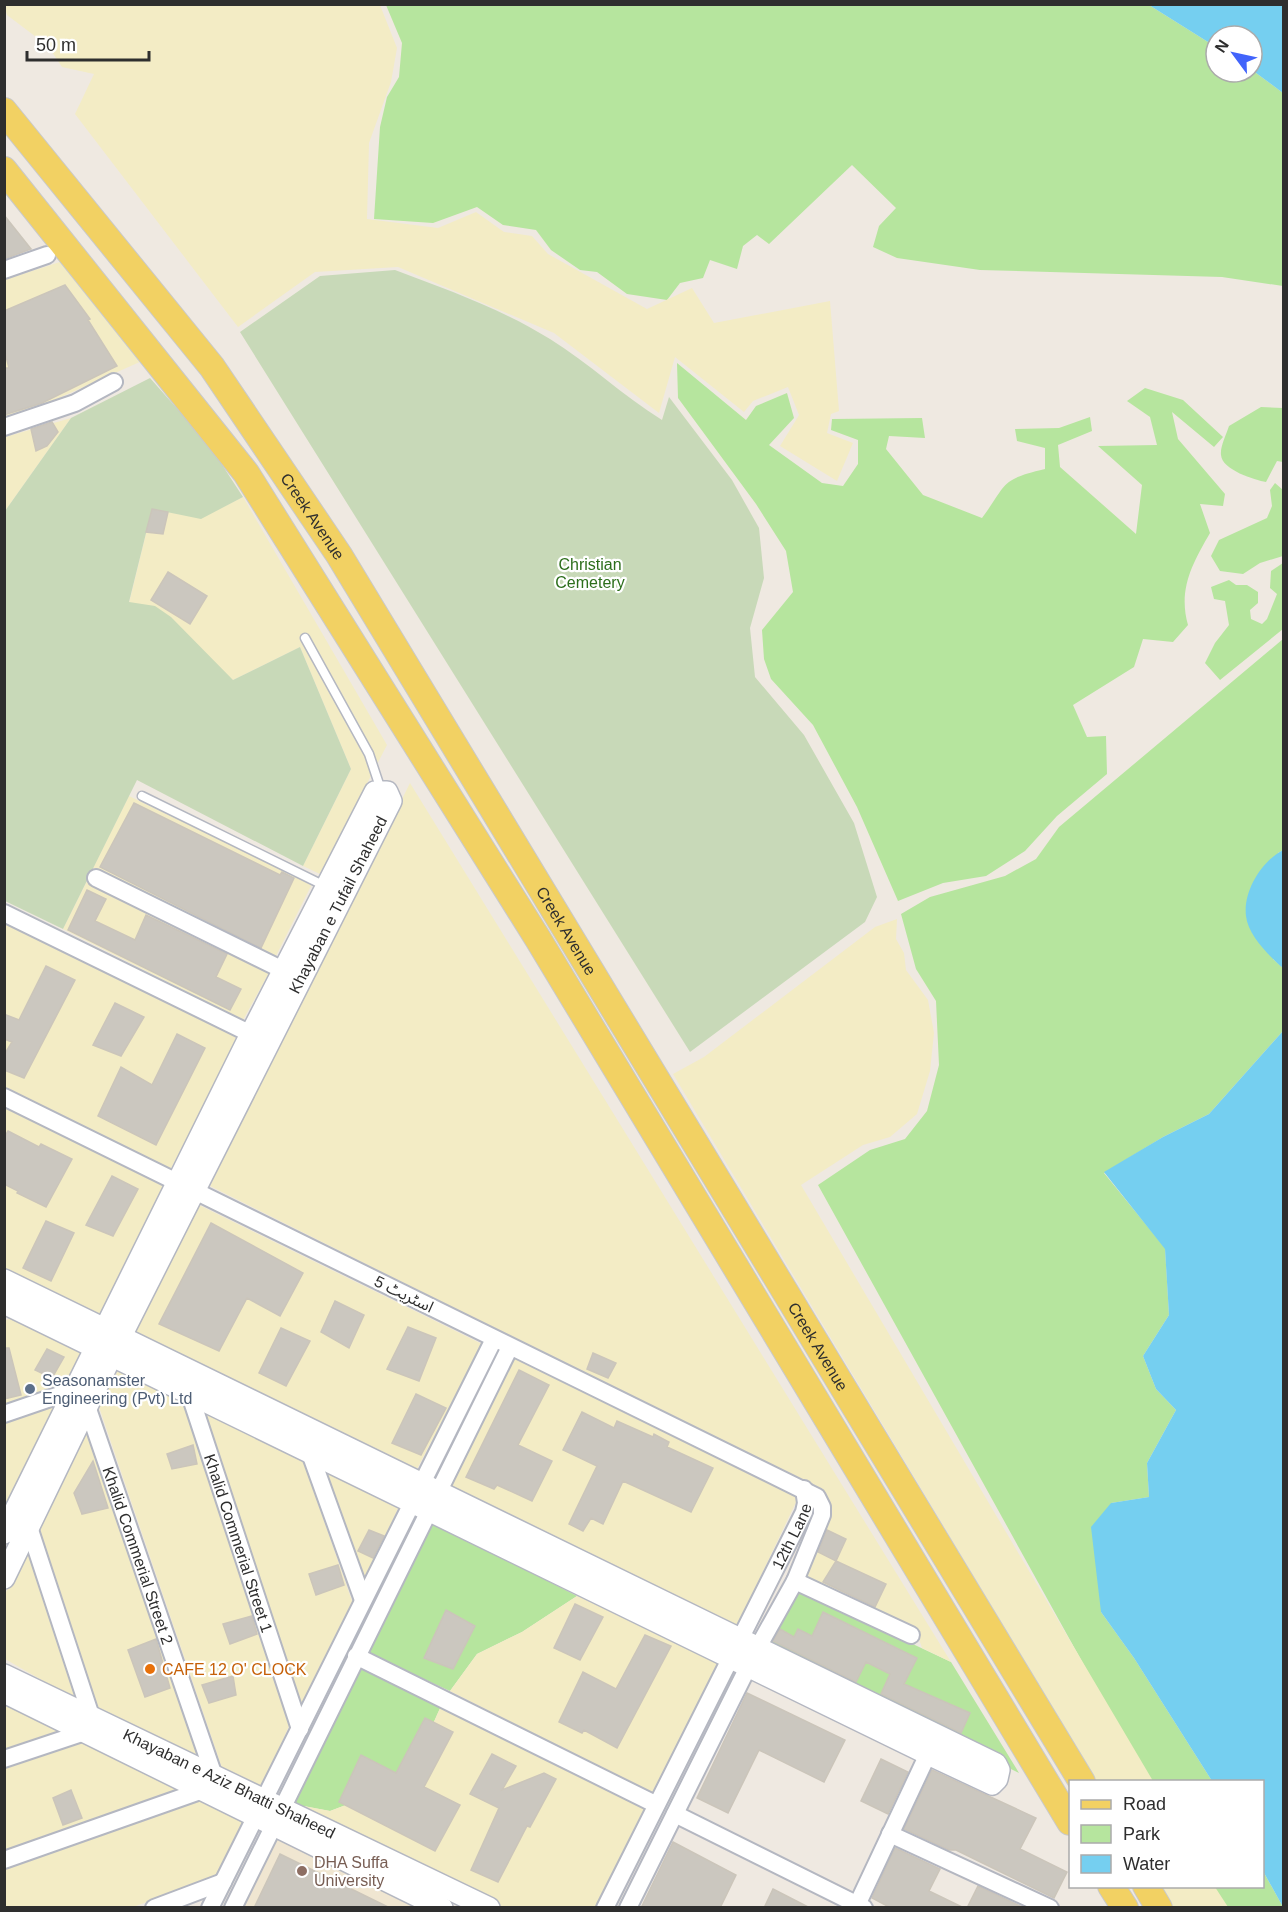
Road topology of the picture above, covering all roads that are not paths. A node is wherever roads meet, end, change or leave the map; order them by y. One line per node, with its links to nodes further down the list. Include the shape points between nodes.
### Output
1 (4, 111): 42 (main road, Creek Avenue, via 212,367 339,555)
2 (4, 170): 47 (main road, Creek Avenue, via 246,473 538,939)
3 (47, 255): 4 (street)
4 (4, 270)
5 (114, 382): 6 (street, via 75,403)
6 (4, 427)
7 (305, 638): 8 (lane, via 369,754)
8 (381, 791): 11 (street, Khayaban e Tufail Shaheed, via 375,792); 16 (street, Khayaban e Tufail Shaheed, via 391,801)
9 (142, 796): 11 (lane)
10 (96, 878): 13 (street)
11 (327, 887): 13 (street, Khayaban e Tufail Shaheed)
12 (4, 913): 14 (street)
13 (285, 971): 14 (street, Khayaban e Tufail Shaheed)
14 (251, 1034): 16 (street, Khayaban e Tufail Shaheed)
15 (4, 1097): 16 (street, اسٹریٹ 5)
16 (186, 1186): 19 (street, اسٹریٹ 5); 20 (street, Khayaban e Tufail Shaheed)
17 (4, 1280): 20 (street)
18 (9, 1309): 20 (street)
19 (494, 1339): 21 (street, اسٹریٹ 5); 27 (street)
20 (108, 1342): 22 (street); 23 (street, Khayaban e Tufail Shaheed); 27 (street)
21 (510, 1347): 26 (street, اسٹریٹ 5); 27 (street)
22 (189, 1392): 25 (street); 39 (street, Khalid Commerial Street 1)
23 (81, 1398): 24 (street); 28 (street, Khayaban e Tufail Shaheed); 43 (street, Khalid Commerial Street 2)
24 (4, 1414)
25 (310, 1453): 27 (street); 32 (street)
26 (804, 1489): 31 (street, 12th Lane, via 817,1497 822,1515); 34 (street, 12th Lane, via 804,1512)
27 (424, 1497): 32 (street); 34 (street); 35 (street)
28 (16, 1520): 29 (street, Khayaban e Tufail Shaheed); 30 (street, Khayaban e Tufail Shaheed); 38 (street)
29 (4, 1533)
30 (4, 1578)
31 (795, 1581): 33 (street); 34 (street, 12th Lane)
32 (363, 1600): 39 (street)
33 (910, 1635)
34 (744, 1654): 40 (street); 40 (street, via 996,1764 999,1775 992,1784); 44 (street, 12th Lane); 46 (street, 12th Lane)
35 (356, 1656): 44 (street); 45 (street)
36 (4, 1675): 38 (street, Khayaban e Aziz Bhatti Shaheed)
37 (4, 1692): 38 (street, Khayaban e Aziz Bhatti Shaheed)
38 (88, 1724): 41 (street); 43 (street, Khayaban e Aziz Bhatti Shaheed)
39 (300, 1729): 45 (street)
40 (928, 1754): 48 (street)
41 (4, 1759)
42 (1081, 1780)
43 (208, 1782): 45 (street, Khayaban e Aziz Bhatti Shaheed); 49 (street)
44 (655, 1804): 59 (street, 12th Lane)
45 (269, 1811): 50 (street); 56 (street); 57 (street, Khayaban e Aziz Bhatti Shaheed); 58 (street, Khayaban e Aziz Bhatti Shaheed)
46 (675, 1814): 53 (street); 60 (street, 12th Lane)
47 (1069, 1819)
48 (890, 1834): 53 (street); 61 (street)
49 (4, 1860)
50 (223, 1882): 54 (street); 55 (street)
51 (1112, 1888): 62 (main road)
52 (1147, 1888): 63 (main road)
53 (860, 1906)
54 (154, 1908)
55 (210, 1908)
56 (233, 1908)
57 (442, 1908)
58 (489, 1908)
59 (605, 1908)
60 (628, 1908)
61 (1050, 1908)
62 (1125, 1908)
63 (1159, 1908)

